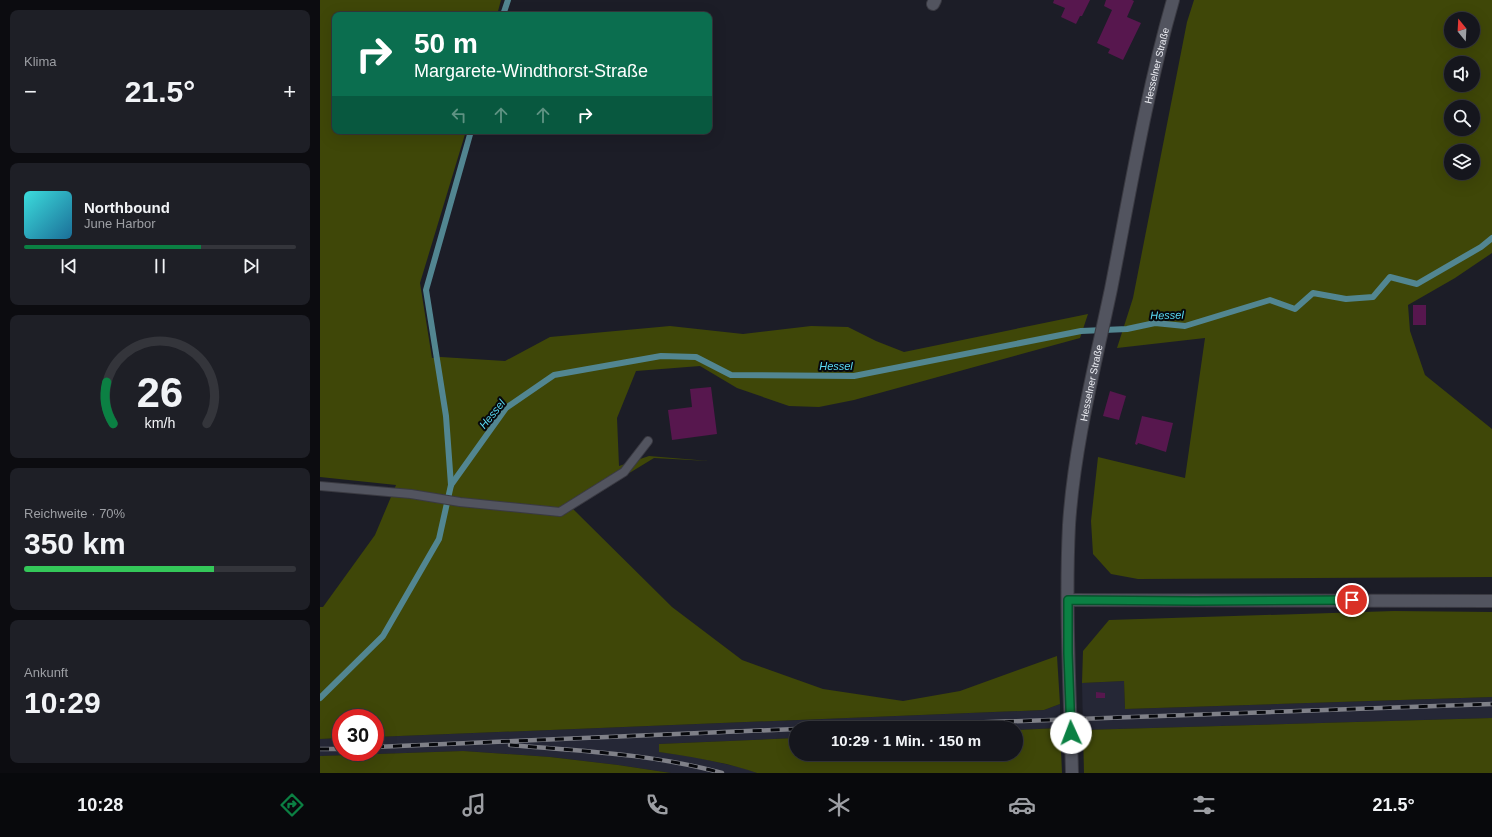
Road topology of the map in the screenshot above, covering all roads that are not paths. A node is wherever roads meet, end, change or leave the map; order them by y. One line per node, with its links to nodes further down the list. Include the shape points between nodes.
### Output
1 (1173, 0): 4 (street, Hesselner Straße, via 1145,119 1086,410 1074,482)
2 (648, 441): 3 (lane, via 624,472 560,512)
3 (320, 486)
4 (1068, 600): 5 (street); 6 (street, Hesselner Straße)
5 (1492, 601)
6 (1072, 773)

